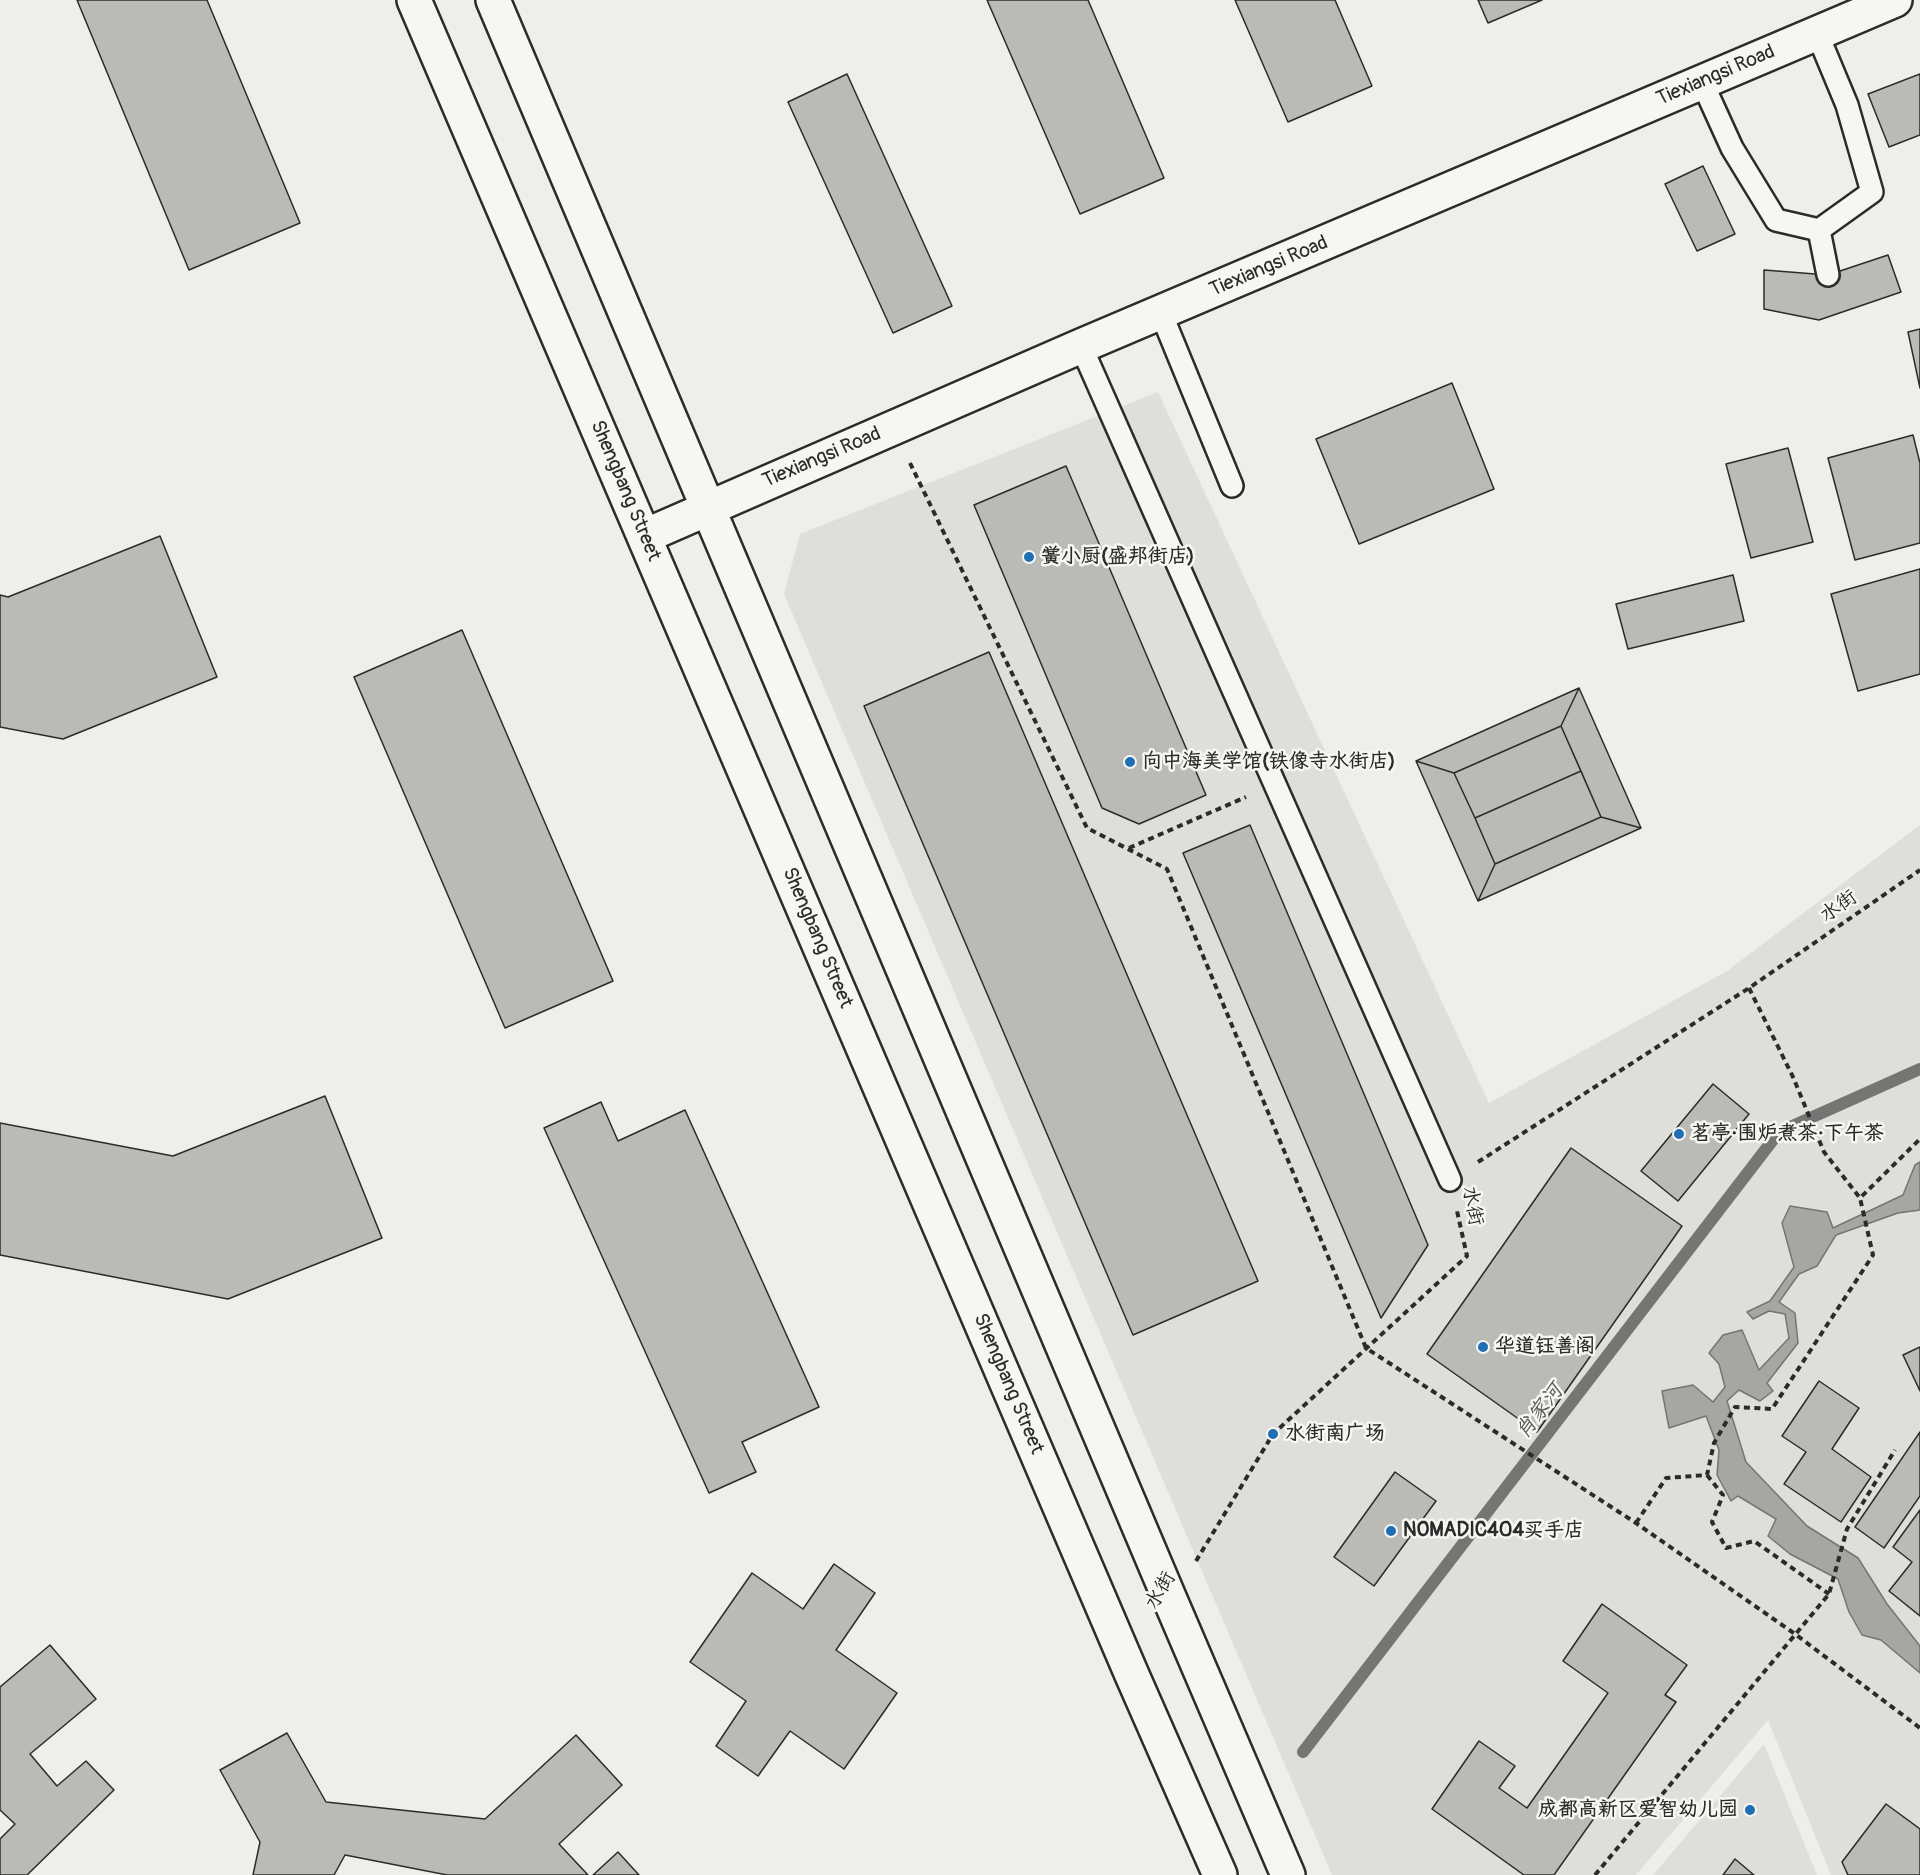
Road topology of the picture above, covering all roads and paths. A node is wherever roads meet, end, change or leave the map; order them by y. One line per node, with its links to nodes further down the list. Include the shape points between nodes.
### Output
1 (414, 0): 13 (street, Shengbang Street)
2 (493, 0): 12 (street)
3 (1895, 0): 4 (street, Tiexiangsi Road)
4 (1817, 33): 5 (street, Tiexiangsi Road); 6 (lane, via 1847,105 1872,192)
5 (1702, 82): 6 (lane, via 1732,148 1776,220); 8 (street, Tiexiangsi Road)
6 (1819, 230): 7 (lane)
7 (1828, 275)
8 (1161, 313): 9 (street, Tiexiangsi Road); 11 (lane)
9 (1081, 346): 10 (street, Tiexiangsi Road); 14 (lane)
10 (893, 428): 12 (street, Tiexiangsi Road); 15 (path, via 1087,828)
11 (1232, 486)
12 (709, 506): 13 (street, Tiexiangsi Road); 26 (street)
13 (645, 536): 29 (street, Shengbang Street)
14 (1276, 785): 15 (path); 19 (lane)
15 (1128, 848): 21 (path, via 1167,869)
16 (1920, 870): 17 (path, 水街)
17 (1749, 988): 19 (path, 水街); 20 (path, via 1824,1152)
18 (1920, 1139): 20 (path)
19 (1450, 1180): 21 (path, 水街, via 1467,1256)
20 (1860, 1198): 23 (path, via 1873,1255 1772,1409 1735,1407 1714,1443)
21 (1366, 1348): 24 (path); 26 (path, 水街, via 1273,1434)
22 (1895, 1450): 25 (path, via 1847,1529)
23 (1707, 1475): 24 (path, via 1666,1478); 25 (path, via 1723,1495 1712,1522 1726,1548 1754,1540)
24 (1636, 1523): 27 (path)
25 (1829, 1594): 27 (path)
26 (1171, 1602): 30 (street)
27 (1795, 1634): 28 (path); 31 (path)
28 (1920, 1728)
29 (1220, 1875)
30 (1288, 1875)
31 (1595, 1875)

